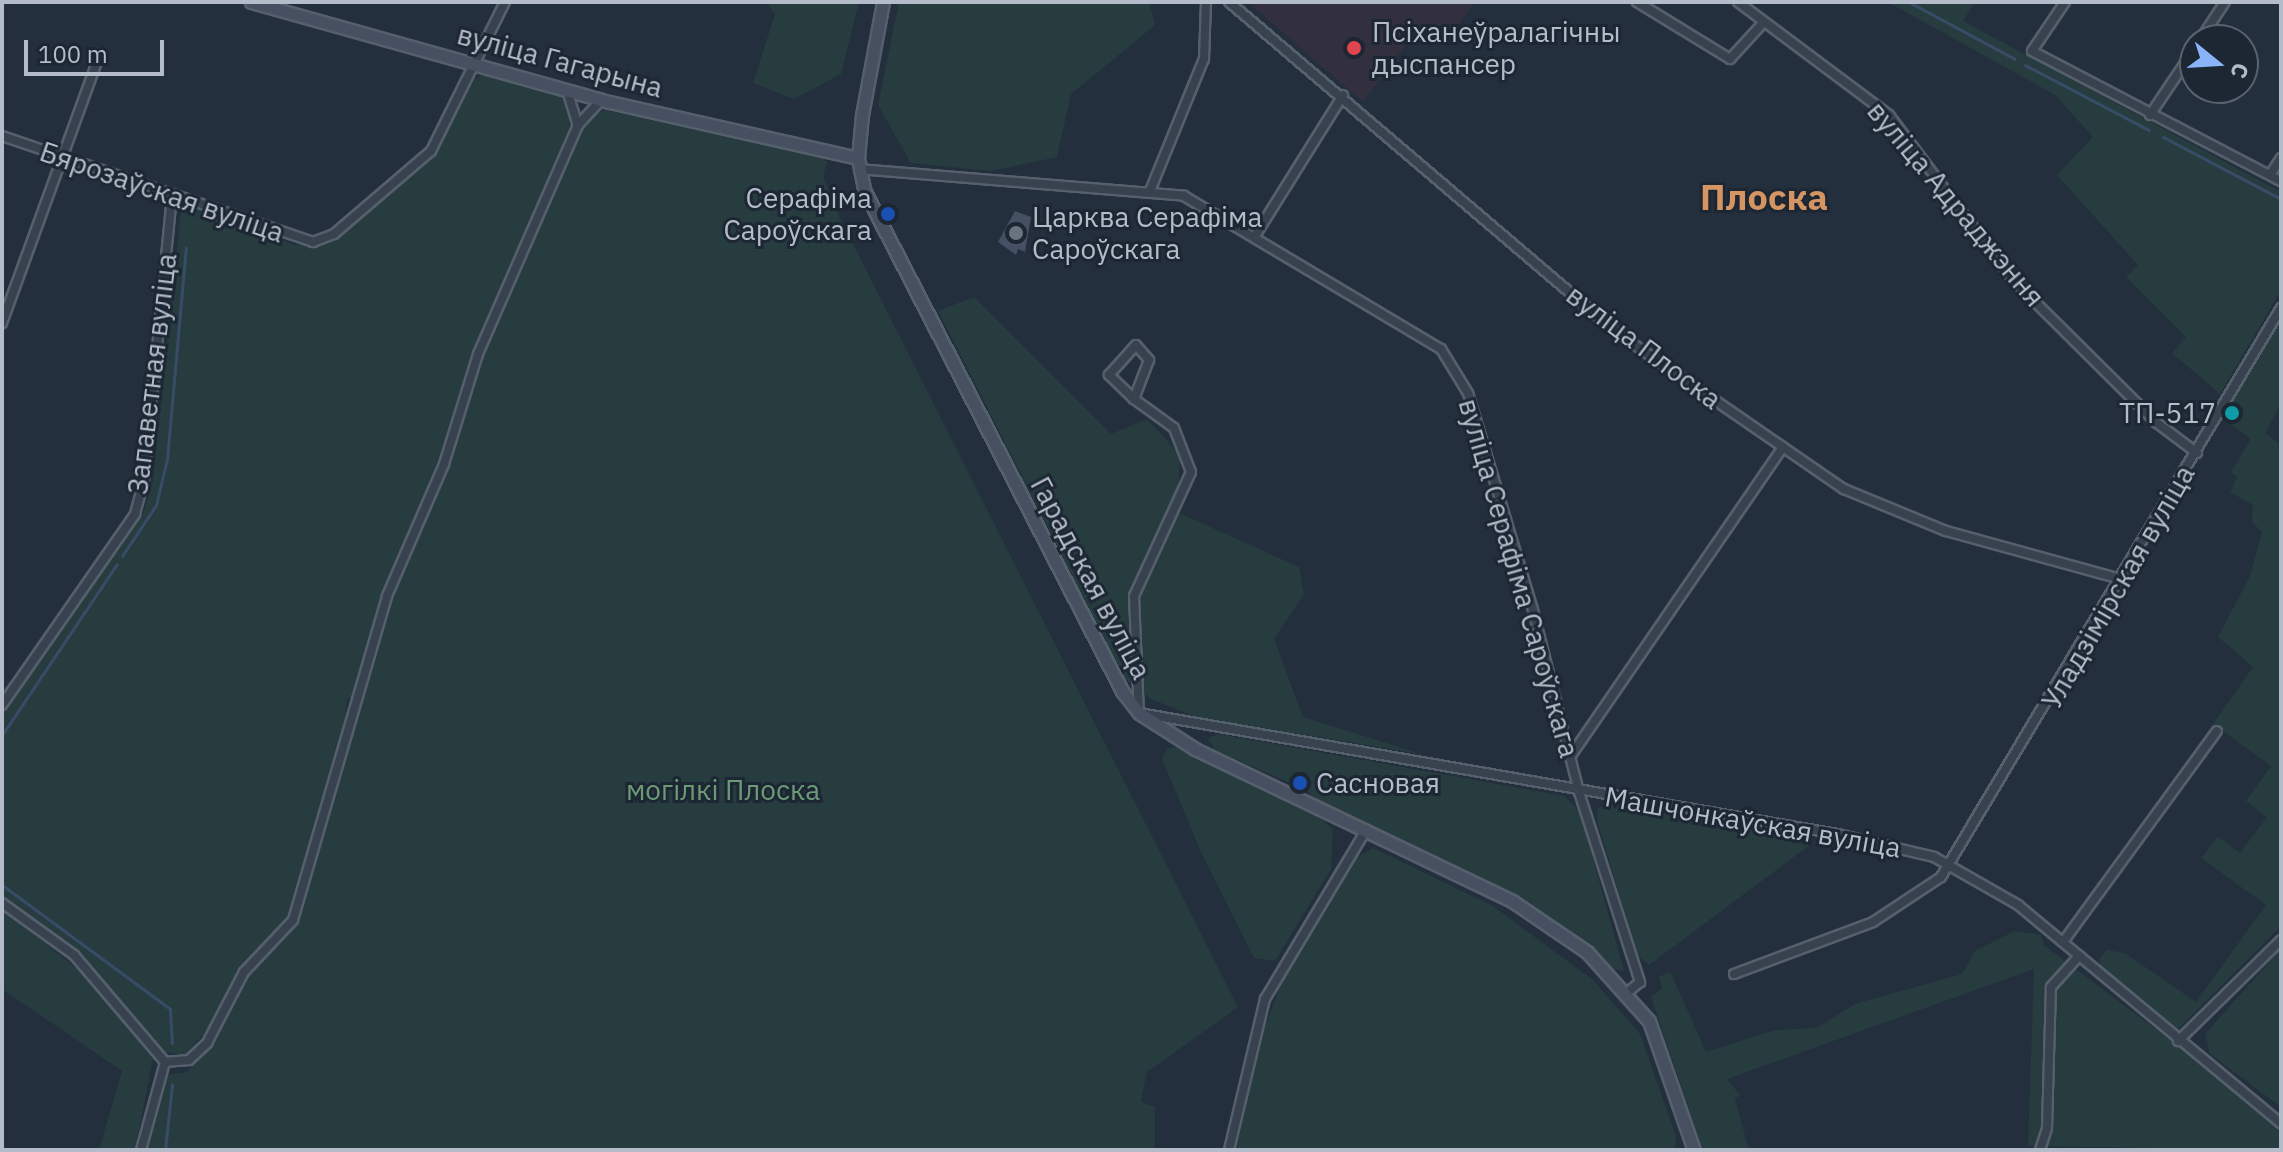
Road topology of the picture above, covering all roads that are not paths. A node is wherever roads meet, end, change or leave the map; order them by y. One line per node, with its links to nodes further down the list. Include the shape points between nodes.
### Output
1 (251, 2): 13 (main road, вуліца Гагарына)
2 (505, 2): 13 (street, Бярозаўская вуліца)
3 (883, 2): 23 (main road, Гарадская вуліца)
4 (1206, 2): 26 (street, via 1204,59)
5 (1229, 2): 16 (street, вуліца Плоска)
6 (1637, 2): 10 (street, via 1730,59)
7 (1738, 2): 10 (street, вуліца Адраджэння)
8 (2065, 2): 18 (street, via 2032,51)
9 (2225, 2): 11 (street)
10 (1763, 23): 33 (street, вуліца Адраджэння, via 1889,115 2013,280 2157,423)
11 (2211, 24)
12 (100, 54): 22 (street)
13 (476, 62): 15 (main road, вуліца Гагарына); 27 (street, Бярозаўская вуліца, via 431,151 334,234 313,242 296,239)
14 (2179, 72): 18 (street)
15 (567, 90): 17 (main road, вуліца Гагарына); 19 (street)
16 (1343, 95): 28 (street); 32 (street, вуліца Плоска, via 1616,332)
17 (601, 100): 19 (street); 23 (main road, вуліца Гагарына)
18 (2150, 115): 24 (street)
19 (578, 125): 49 (street, via 478,354 444,464 387,596 293,920 244,972 207,1043 189,1060)
20 (2, 136): 22 (street, Бярозаўская вуліца)
21 (2281, 158): 24 (street)
22 (66, 160): 27 (street, Бярозаўская вуліца); 30 (street)
23 (858, 163): 26 (street, вуліца Серафіма Сароўскага, via 1087,191); 36 (main road, Гарадская вуліца, via 869,203 1105,666)
24 (2270, 175): 25 (street)
25 (2281, 181)
26 (1150, 191): 28 (street, вуліца Серафіма Сароўскага, via 1184,196)
27 (172, 194): 35 (street, Запаветная вуліца, via 144,481 135,514)
28 (1255, 236): 38 (street, вуліца Серафіма Сароўскага, via 1431,340 1457,370 1533,610)
29 (2281, 308): 33 (street, Уладзімірская вуліца)
30 (2, 323)
31 (1134, 399): 31 (street, via 1109,375 1136,345 1149,360); 36 (street, via 1174,428 1191,472 1134,596)
32 (1783, 447): 34 (street, вуліца Плоска, via 1890,512); 38 (street)
33 (2197, 453): 34 (street, Уладзімірская вуліца)
34 (2124, 580): 41 (street, Уладзімірская вуліца)
35 (2, 705)
36 (1139, 713): 39 (street, Машчонкаўская вуліца); 40 (main road, Гарадская вуліца, via 1195,749)
37 (2217, 731): 44 (street)
38 (1570, 757): 39 (street, вуліца Серафіма Сароўскага)
39 (1579, 792): 41 (street, Машчонкаўская вуліца, via 1851,836); 47 (street, вуліца Серафіма Сароўскага, via 1640,982)
40 (1366, 830): 47 (main road, Гарадская вуліца, via 1536,915); 52 (street, via 1265,999)
41 (1951, 864): 44 (street, Машчонкаўская вуліца); 46 (street, Уладзімірская вуліца, via 1894,912)
42 (2, 903): 49 (street, via 74,955)
43 (2281, 940): 48 (street)
44 (2063, 942): 45 (street, Машчонкаўская вуліца)
45 (2079, 956): 48 (street, Машчонкаўская вуліца); 54 (street, via 2051,987 2047,1128)
46 (1734, 974)
47 (1628, 992): 53 (main road, Гарадская вуліца, via 1662,1051)
48 (2178, 1041): 50 (street, Машчонкаўская вуліца)
49 (165, 1062): 51 (street)
50 (2281, 1123)
51 (141, 1150)
52 (1229, 1150)
53 (1694, 1150)
54 (2040, 1150)

